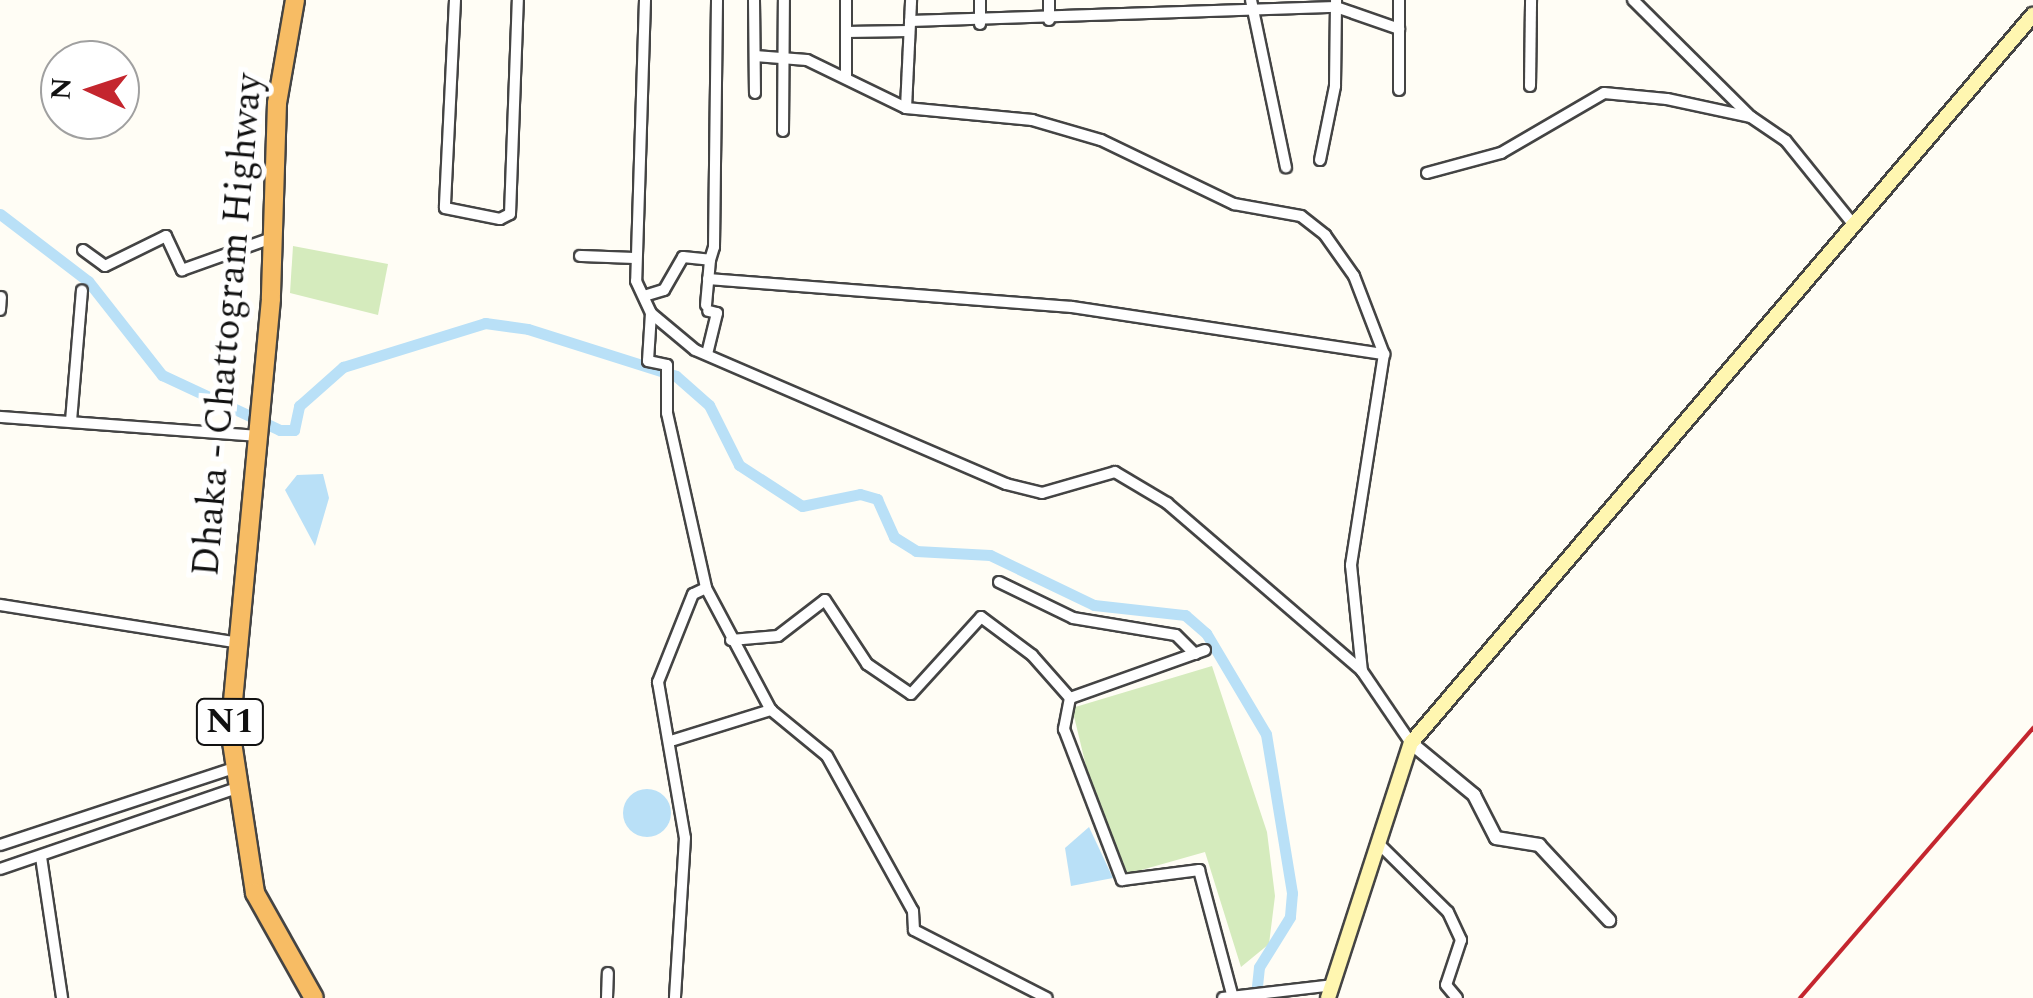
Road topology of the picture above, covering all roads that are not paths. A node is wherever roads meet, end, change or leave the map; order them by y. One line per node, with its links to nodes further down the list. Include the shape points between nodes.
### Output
1 (295, 0): 37 (highway, Dhaka - Chattogram Highway / N1, via 278,103)
2 (455, 0): 3 (street, via 445,208 500,218 510,214)
3 (518, 0)
4 (645, 0): 40 (street)
5 (717, 0): 41 (street)
6 (754, 0): 24 (street)
7 (784, 0): 25 (street)
8 (846, 0): 23 (street)
9 (911, 0): 21 (street)
10 (980, 0): 20 (street)
11 (1049, 0): 19 (street)
12 (1399, 0): 22 (street)
13 (1530, 0): 27 (street)
14 (1633, 0): 31 (street)
15 (1251, 4): 16 (street); 17 (street); 34 (street)
16 (1336, 4): 22 (street); 33 (street, via 1335,86)
17 (1182, 6): 19 (street)
18 (2033, 15): 36 (main road)
19 (1049, 20): 20 (street)
20 (980, 24): 21 (street)
21 (910, 26): 23 (street); 30 (street)
22 (1399, 29): 28 (street)
23 (846, 32): 26 (street)
24 (755, 56): 25 (street); 29 (street)
25 (783, 56): 26 (street); 32 (street)
26 (846, 78): 30 (street)
27 (1530, 86)
28 (1399, 90)
29 (755, 93)
30 (906, 108): 49 (street, via 1032,120 1100,140 1234,204 1301,216 1354,276)
31 (1751, 117): 35 (street, via 1604,93 1501,153); 36 (street, via 1786,141)
32 (783, 130)
33 (1320, 160)
34 (1286, 167)
35 (1427, 172)
36 (1853, 224): 62 (main road)
37 (272, 238): 38 (street, via 182,270 166,236 105,266); 52 (highway, Dhaka - Chattogram Highway / N1)
38 (83, 250)
39 (580, 256): 40 (street)
40 (636, 258): 44 (street)
41 (710, 260): 42 (street); 44 (street, via 683,257 664,290)
42 (708, 279): 48 (street, via 707,308 717,313); 49 (street, via 1054,305)
43 (82, 290): 51 (street)
44 (644, 296): 47 (street)
45 (1, 297): 46 (street)
46 (0, 310)
47 (651, 313): 48 (street, via 671,338); 54 (street, via 648,361 668,365 665,384)
48 (707, 354): 58 (street, via 1006,484 1042,493 1114,472 1167,503)
49 (1384, 354): 58 (street, via 1351,565)
50 (0, 418): 51 (street)
51 (71, 421): 52 (street)
52 (258, 428): 57 (highway, Dhaka - Chattogram Highway / N1)
53 (999, 582): 59 (street, via 1073,618 1176,635 1200,652)
54 (706, 588): 56 (street); 61 (street, via 693,594 658,682)
55 (0, 604): 57 (street)
56 (730, 640): 59 (street, via 778,636 825,600 867,664 911,694 981,617 1032,654); 60 (street)
57 (234, 642): 63 (highway, Dhaka - Chattogram Highway / N1)
58 (1362, 671): 62 (street)
59 (1070, 698): 71 (street, via 1064,729 1114,868 1141,884 1199,870)
60 (771, 710): 61 (street); 76 (street, via 827,756 913,911 914,930)
61 (674, 740): 75 (street, via 685,838)
62 (1411, 743): 65 (main road); 68 (street, via 1474,794 1496,838 1540,845)
63 (236, 778): 64 (street); 66 (street); 73 (highway, Dhaka - Chattogram Highway / N1, via 254,893)
64 (0, 844)
65 (1380, 845): 70 (main road); 77 (street, via 1448,912 1461,940 1446,985)
66 (42, 856): 67 (street); 72 (street)
67 (0, 868)
68 (1609, 920)
69 (608, 973): 74 (street)
70 (1330, 992): 71 (street)
71 (1231, 994)
72 (62, 998)
73 (314, 998)
74 (607, 998)
75 (675, 998)
76 (1047, 998)
77 (1458, 998)

